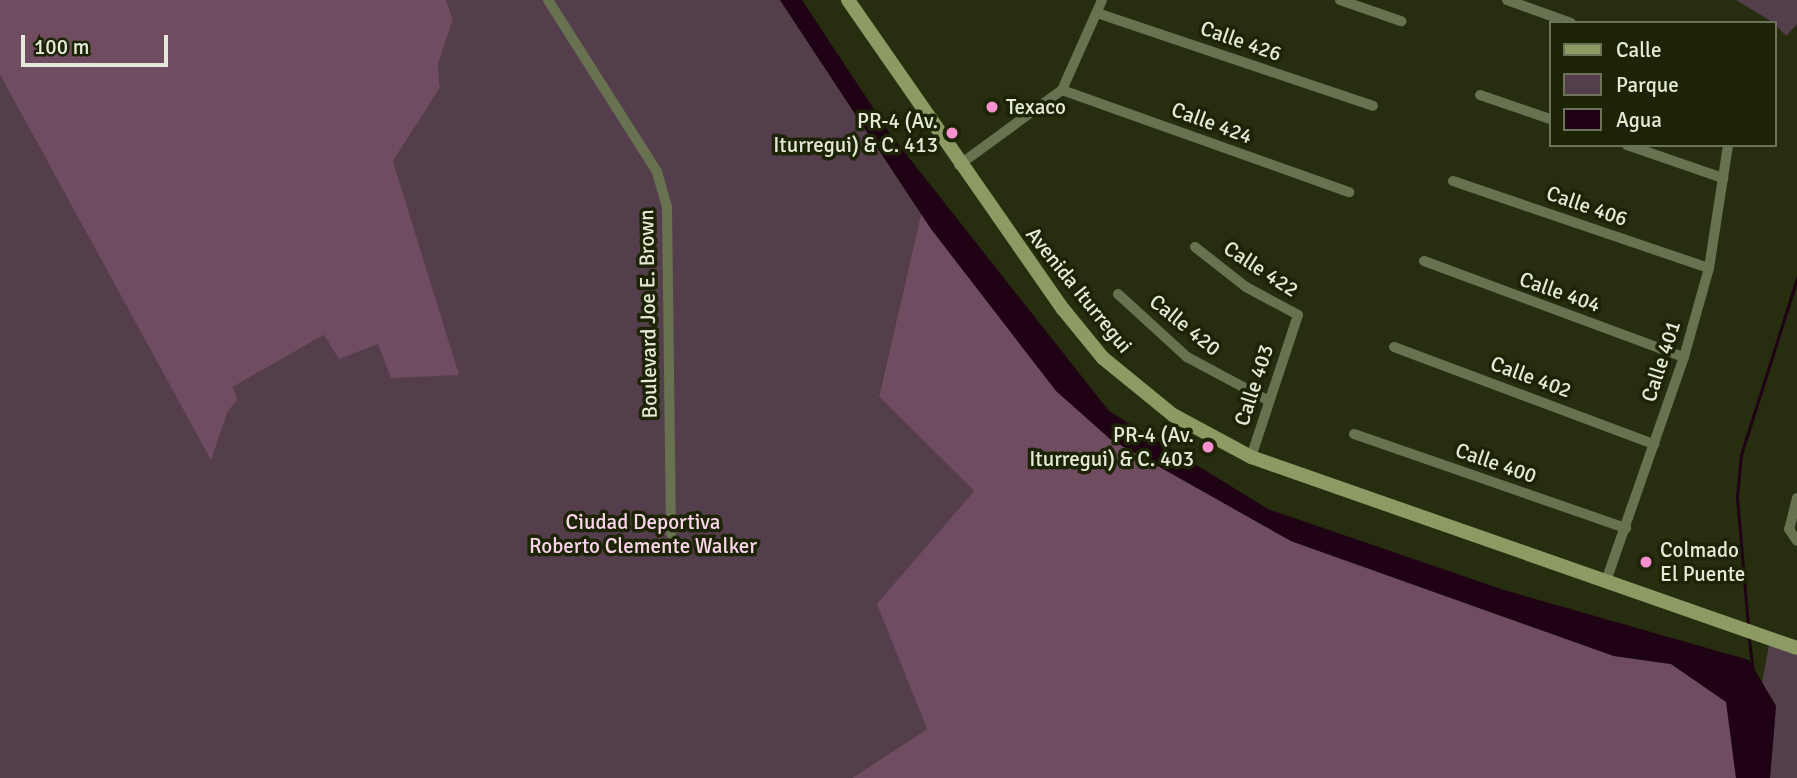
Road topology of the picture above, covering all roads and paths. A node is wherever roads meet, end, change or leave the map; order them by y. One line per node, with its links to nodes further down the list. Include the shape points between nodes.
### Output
1 (548, 0): 32 (street, Boulevard Joe E. Brown, via 657,172 667,207)
2 (848, 0): 15 (street, Avenida Iturregui)
3 (1102, 0): 6 (street)
4 (1340, 0): 7 (street)
5 (1507, 0): 8 (street)
6 (1097, 13): 9 (street); 11 (street, Calle 426)
7 (1401, 21)
8 (1565, 21)
9 (1062, 90): 15 (street); 18 (street, Calle 424)
10 (1480, 95): 12 (street)
11 (1373, 106)
12 (1548, 118)
13 (1633, 147): 16 (street)
14 (1728, 147): 16 (street, Calle 401)
15 (959, 165): 29 (street, Avenida Iturregui, via 1103,358 1173,415)
16 (1723, 178): 21 (street, Calle 401)
17 (1453, 181): 21 (street, Calle 406)
18 (1349, 192)
19 (1195, 247): 23 (street, Calle 422, via 1246,287 1298,315)
20 (1424, 261): 25 (street, Calle 404)
21 (1709, 268): 25 (street, Calle 401)
22 (1118, 294): 26 (street, Calle 420, via 1187,357)
23 (1295, 326): 26 (street, Calle 403)
24 (1394, 347): 28 (street, Calle 402)
25 (1684, 356): 28 (street, Calle 401)
26 (1269, 401): 29 (street, Calle 403)
27 (1353, 434): 31 (street, Calle 400)
28 (1654, 444): 31 (street, Calle 401)
29 (1251, 457): 34 (street, Avenida Iturregui)
30 (1797, 498): 33 (street, via 1789,528)
31 (1626, 528): 34 (street, Calle 401)
32 (671, 534)
33 (1797, 541)
34 (1606, 581): 35 (street, Avenida Iturregui)
35 (1797, 648)

